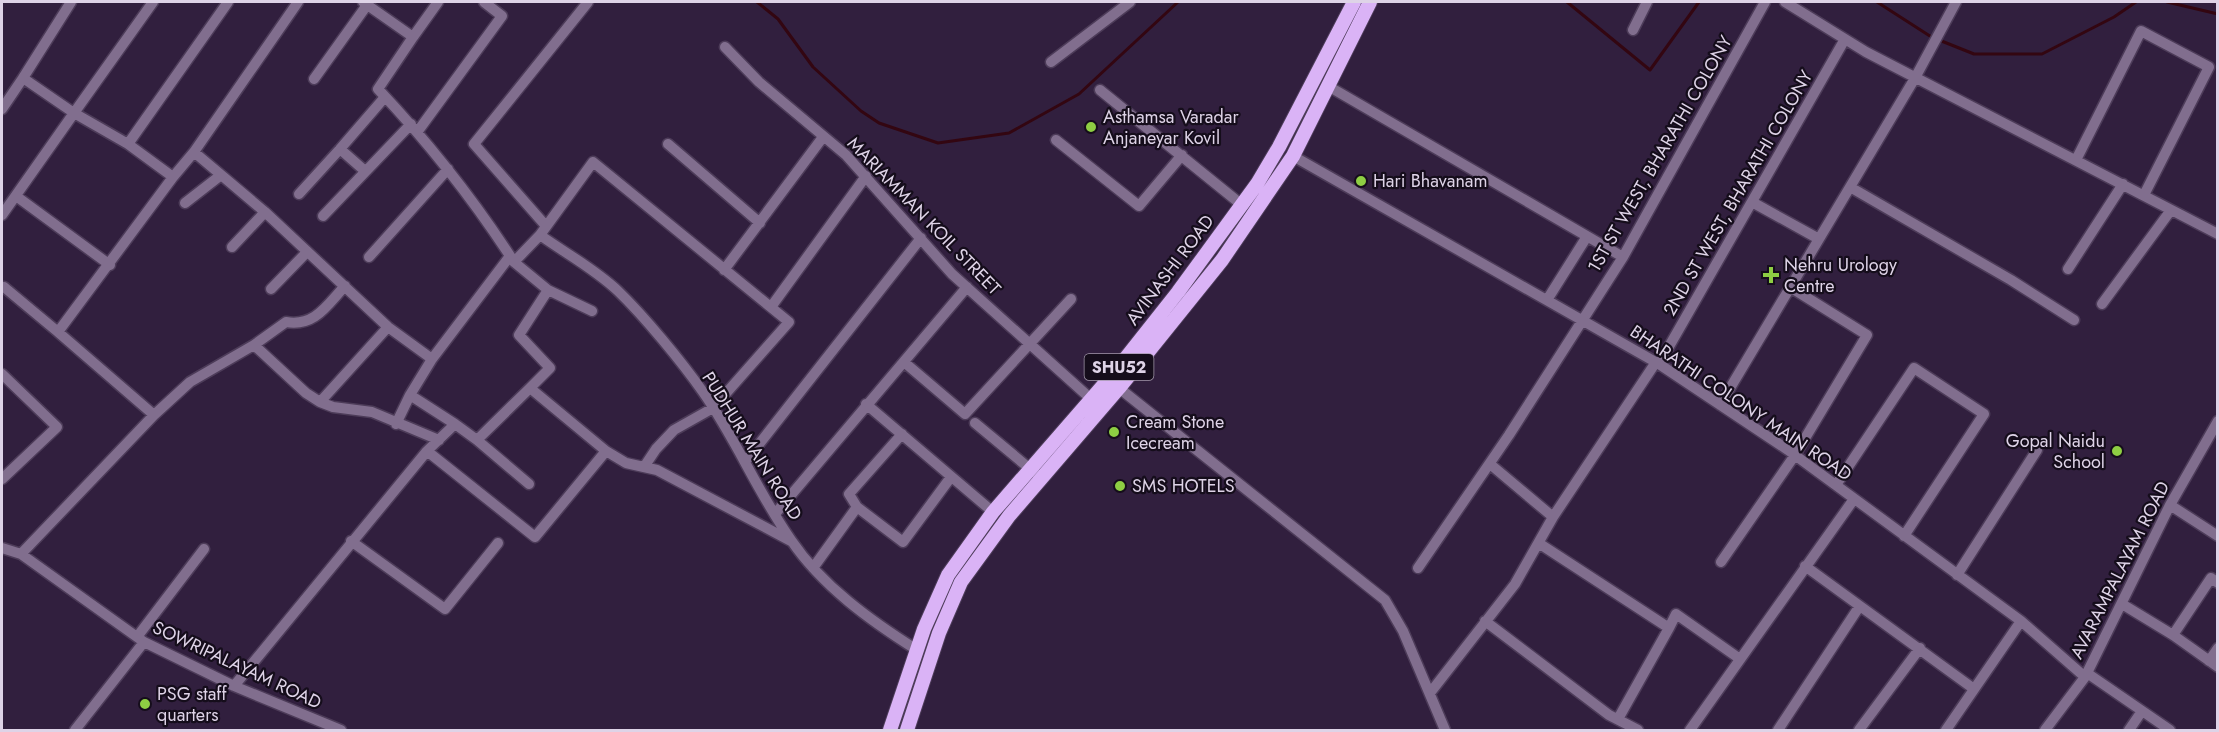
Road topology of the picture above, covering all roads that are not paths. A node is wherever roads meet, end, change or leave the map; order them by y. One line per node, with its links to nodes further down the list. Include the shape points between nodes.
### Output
1 (71, 2): 21 (street)
2 (153, 2): 28 (street)
3 (228, 2): 32 (street)
4 (298, 2): 35 (street)
5 (438, 2): 17 (street)
6 (484, 2): 29 (street, via 502,16)
7 (588, 2): 57 (street, PUDHUR MAIN ROAD, via 474,144)
8 (1130, 2): 20 (street)
9 (1354, 2): 51 (main road, AVINASHI ROAD / SHU52, via 1279,147)
10 (1370, 2): 24 (main road, AVINASHI ROAD / SHU52)
11 (1647, 2): 16 (street)
12 (1765, 2): 65 (street, 1ST ST WEST, BHARATHI COLONY)
13 (1785, 2): 18 (street)
14 (1956, 2): 22 (street)
15 (365, 3): 17 (street); 23 (street)
16 (1633, 30)
17 (413, 37): 26 (street, via 378,88)
18 (1845, 39): 22 (street); 49 (street, 2ND ST WEST, BHARATHI COLONY)
19 (725, 47): 30 (street, MARIAMMAN KOIL STREET)
20 (1051, 62)
21 (23, 78): 27 (street); 28 (street)
22 (1915, 78): 38 (street); 45 (street)
23 (314, 79)
24 (1328, 86): 37 (main road, AVINASHI ROAD / SHU52); 60 (street)
25 (1100, 90): 36 (street)
26 (385, 97): 29 (street); 34 (street)
27 (2, 109)
28 (74, 113): 32 (street); 48 (street)
29 (415, 128): 39 (street); 40 (street)
30 (823, 137): 42 (street, MARIAMMAN KOIL STREET); 56 (street)
31 (1056, 140): 36 (street, via 1139,206)
32 (128, 144): 43 (street)
33 (668, 144): 56 (street)
34 (340, 148): 40 (street); 46 (street)
35 (194, 152): 41 (street); 43 (street)
36 (1182, 154): 51 (street)
37 (1293, 156): 77 (street, BHARATHI COLONY MAIN ROAD); 92 (main road, AVINASHI ROAD / SHU52, via 1222,260)
38 (2076, 160): 44 (street); 47 (street, via 2141,31 2209,67)
39 (448, 169): 64 (street); 66 (street)
40 (365, 171): 55 (street)
41 (221, 175): 50 (street); 53 (street)
42 (866, 176): 59 (street, MARIAMMAN KOIL STREET); 79 (street)
43 (173, 177): 67 (street)
44 (2123, 184): 47 (street); 68 (street)
45 (1850, 187): 61 (street); 82 (street)
46 (299, 194)
47 (2144, 195): 52 (street)
48 (16, 196): 54 (street); 67 (street)
49 (1752, 202): 61 (street); 89 (street, 2ND ST WEST, BHARATHI COLONY)
50 (185, 203)
51 (1242, 205): 94 (main road, AVINASHI ROAD / SHU52, via 1178,292)
52 (2171, 210): 58 (street); 78 (street)
53 (265, 212): 62 (street); 63 (street)
54 (2, 215)
55 (322, 216)
56 (760, 223): 69 (street)
57 (543, 230): 66 (street); 69 (street, via 593,162); 98 (street, PUDHUR MAIN ROAD, via 617,290)
58 (2217, 234)
59 (921, 238): 72 (street, MARIAMMAN KOIL STREET); 111 (street)
60 (1586, 238): 65 (street); 77 (street)
61 (1819, 239): 73 (street)
62 (232, 247)
63 (308, 252): 70 (street); 74 (street)
64 (369, 257)
65 (1623, 257): 81 (street, 1ST ST WEST, BHARATHI COLONY)
66 (512, 259): 75 (street); 87 (street)
67 (110, 265): 84 (street)
68 (2068, 269)
69 (724, 270): 79 (street)
70 (345, 286): 83 (street); 86 (street, via 315,318 300,325 286,322)
71 (2, 287): 84 (street)
72 (967, 287): 85 (street, MARIAMMAN KOIL STREET); 88 (street)
73 (1790, 287): 97 (street); 110 (street, via 1867,334)
74 (271, 290)
75 (548, 290): 80 (street); 91 (street, via 519,335 550,368)
76 (1071, 299): 85 (street)
77 (1547, 300): 81 (street, BHARATHI COLONY MAIN ROAD)
78 (2103, 304)
79 (771, 307): 98 (street, via 789,322)
80 (592, 311)
81 (1581, 320): 89 (street, BHARATHI COLONY MAIN ROAD); 112 (street, 1ST ST WEST, BHARATHI COLONY)
82 (2074, 320)
83 (388, 327): 87 (street); 95 (street)
84 (58, 332): 99 (street)
85 (1030, 344): 88 (street, via 965,414); 94 (street, MARIAMMAN KOIL STREET)
86 (254, 345): 95 (street); 99 (street, via 190,382)
87 (432, 359): 93 (street)
88 (904, 362): 96 (street)
89 (1657, 363): 97 (street, BHARATHI COLONY MAIN ROAD); 127 (street, 2ND ST WEST, BHARATHI COLONY)
90 (2, 374): 115 (street, via 57,427)
91 (530, 388): 106 (street); 109 (street)
92 (1119, 388): 117 (main road, AVINASHI ROAD / SHU52); 159 (street, via 1385,600)
93 (410, 395): 102 (street); 103 (street)
94 (1090, 399): 114 (main road, AVINASHI ROAD / SHU52)
95 (320, 402): 102 (street, via 372,412)
96 (866, 404): 104 (street); 126 (street)
97 (1720, 405): 110 (street, BHARATHI COLONY MAIN ROAD)
98 (713, 408): 111 (street, PUDHUR MAIN ROAD); 113 (street, via 674,430)
99 (154, 415): 136 (street)
100 (2217, 421): 123 (street, AVARAMPALAYAM ROAD)
101 (975, 423): 114 (street)
102 (396, 424): 105 (street)
103 (455, 424): 105 (street); 106 (street)
104 (902, 434): 116 (street); 124 (street, via 849,494)
105 (439, 440): 108 (street)
106 (477, 440): 118 (street)
107 (2037, 450): 141 (street)
108 (427, 451): 109 (street, via 535,537); 130 (street)
109 (606, 451): 113 (street, via 626,463)
110 (1795, 455): 119 (street, BHARATHI COLONY MAIN ROAD); 137 (street)
111 (745, 462): 126 (street, PUDHUR MAIN ROAD)
112 (1490, 464): 127 (street); 140 (street, 1ST ST WEST, BHARATHI COLONY)
113 (644, 467): 131 (street, via 657,470)
114 (1030, 469): 117 (street); 120 (main road, AVINASHI ROAD / SHU52)
115 (3, 474)
116 (951, 477): 124 (street, via 903,542); 125 (street)
117 (1042, 477): 122 (main road, AVINASHI ROAD / SHU52)
118 (529, 484)
119 (1836, 485): 121 (street, BHARATHI COLONY MAIN ROAD); 128 (street, via 1914,368 1984,414)
120 (1008, 495): 122 (main road); 125 (main road, AVINASHI ROAD / SHU52)
121 (1854, 499): 128 (street, BHARATHI COLONY MAIN ROAD); 138 (street)
122 (1019, 504): 153 (main road, AVINASHI ROAD / SHU52, via 961,582)
123 (2170, 505): 129 (street); 143 (street, AVARAMPALAYAM ROAD)
124 (857, 507): 139 (street)
125 (993, 512): 150 (main road, AVINASHI ROAD / SHU52, via 948,575)
126 (775, 514): 131 (street, PUDHUR MAIN ROAD)
127 (1554, 516): 133 (street, 2ND ST WEST, BHARATHI COLONY)
128 (1904, 536): 141 (street, BHARATHI COLONY MAIN ROAD)
129 (2217, 536)
130 (351, 541): 132 (street, via 444,609); 157 (street)
131 (791, 541): 139 (street, PUDHUR MAIN ROAD)
132 (498, 543)
133 (1540, 544): 145 (street, 2ND ST WEST, BHARATHI COLONY); 147 (street)
134 (2, 548): 136 (street, SOWRIPALAYAM ROAD)
135 (204, 549): 149 (street)
136 (21, 554): 149 (street, SOWRIPALAYAM ROAD)
137 (1722, 562)
138 (1805, 566): 144 (street); 154 (street)
139 (813, 568): 150 (street, PUDHUR MAIN ROAD, via 874,623)
140 (1418, 568)
141 (1957, 575): 146 (street, BHARATHI COLONY MAIN ROAD)
142 (2217, 583): 148 (street, via 2211,578)
143 (2122, 604): 148 (street); 156 (street, AVARAMPALAYAM ROAD)
144 (1859, 607): 151 (street); 169 (street)
145 (1485, 621): 159 (street, 2ND ST WEST, BHARATHI COLONY); 161 (street)
146 (2021, 621): 156 (street, BHARATHI COLONY MAIN ROAD); 158 (street)
147 (1669, 628): 154 (street, via 1676,614); 161 (street)
148 (2173, 635): 155 (street)
149 (141, 639): 157 (street, SOWRIPALAYAM ROAD); 162 (street)
150 (918, 648): 153 (street); 164 (main road, AVINASHI ROAD / SHU52)
151 (1920, 648): 158 (street); 170 (street)
152 (2217, 648): 155 (street)
153 (933, 649): 165 (main road, AVINASHI ROAD / SHU52)
154 (1740, 659): 168 (street)
155 (2213, 664)
156 (2086, 675): 160 (street, BHARATHI COLONY MAIN ROAD); 172 (street, AVARAMPALAYAM ROAD)
157 (234, 686): 163 (street, SOWRIPALAYAM ROAD)
158 (1974, 689): 171 (street)
159 (1430, 693): 166 (street)
160 (2142, 711): 173 (street); 174 (street, BHARATHI COLONY MAIN ROAD)
161 (1618, 718): 167 (street)
162 (75, 730)
163 (341, 730)
164 (890, 730)
165 (907, 730)
166 (1445, 730)
167 (1638, 730)
168 (1690, 730)
169 (1778, 730)
170 (1859, 730)
171 (1946, 730)
172 (2045, 730)
173 (2129, 730)
174 (2170, 730)

